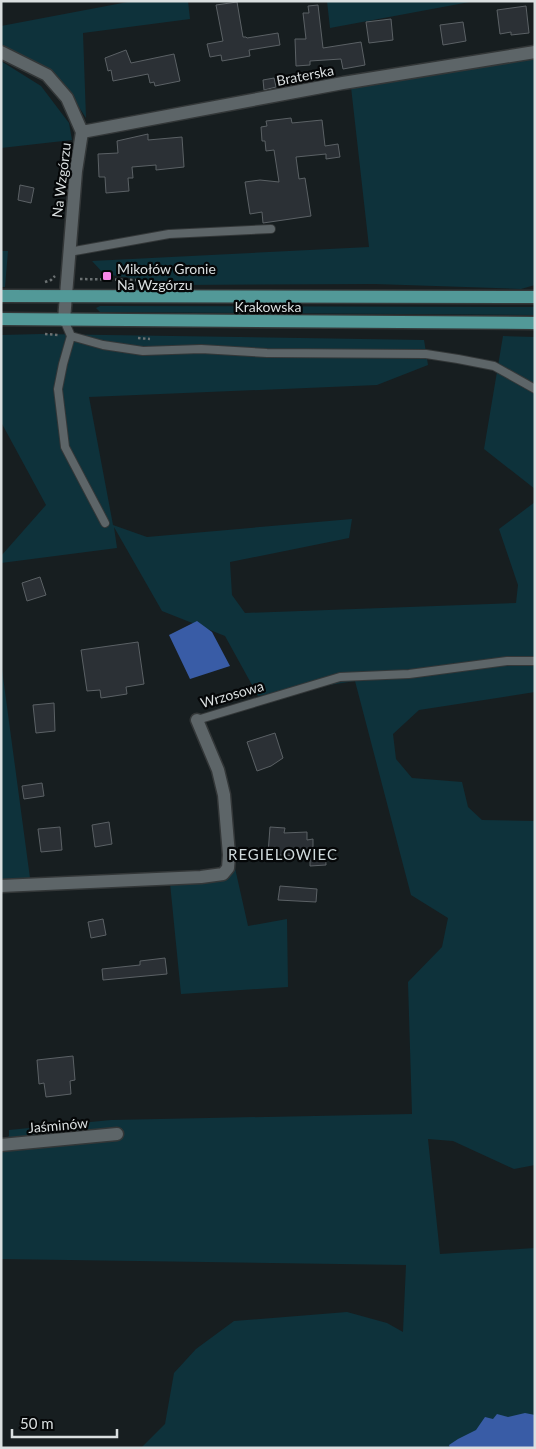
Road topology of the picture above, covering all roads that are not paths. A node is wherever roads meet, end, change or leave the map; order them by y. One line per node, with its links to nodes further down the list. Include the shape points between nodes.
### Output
1 (1, 52): 3 (street, Na Wzgórzu, via 47,75 67,98)
2 (535, 52): 3 (street, Braterska)
3 (82, 132): 5 (street, Na Wzgórzu)
4 (271, 229): 5 (lane, via 169,234)
5 (69, 252): 8 (street, Na Wzgórzu)
6 (1, 296): 8 (main road, Krakowska)
7 (535, 296): 8 (main road, Krakowska)
8 (65, 297): 10 (street, Na Wzgórzu)
9 (1, 319): 10 (main road, Krakowska)
10 (64, 320): 11 (main road, Krakowska); 12 (lane)
11 (535, 323)
12 (71, 336): 13 (lane, via 143,351 201,349 267,353 426,354 494,366); 14 (lane, via 58,389 65,447)
13 (535, 389)
14 (104, 523)
15 (535, 661): 16 (lane, Wrzosowa, via 507,661 410,674 340,677)
16 (197, 720): 17 (street, Wrzosowa, via 218,770 224,795 229,855 228,868 223,874)
17 (1, 886)
18 (118, 1134): 19 (street, Jaśminów)
19 (1, 1145)

